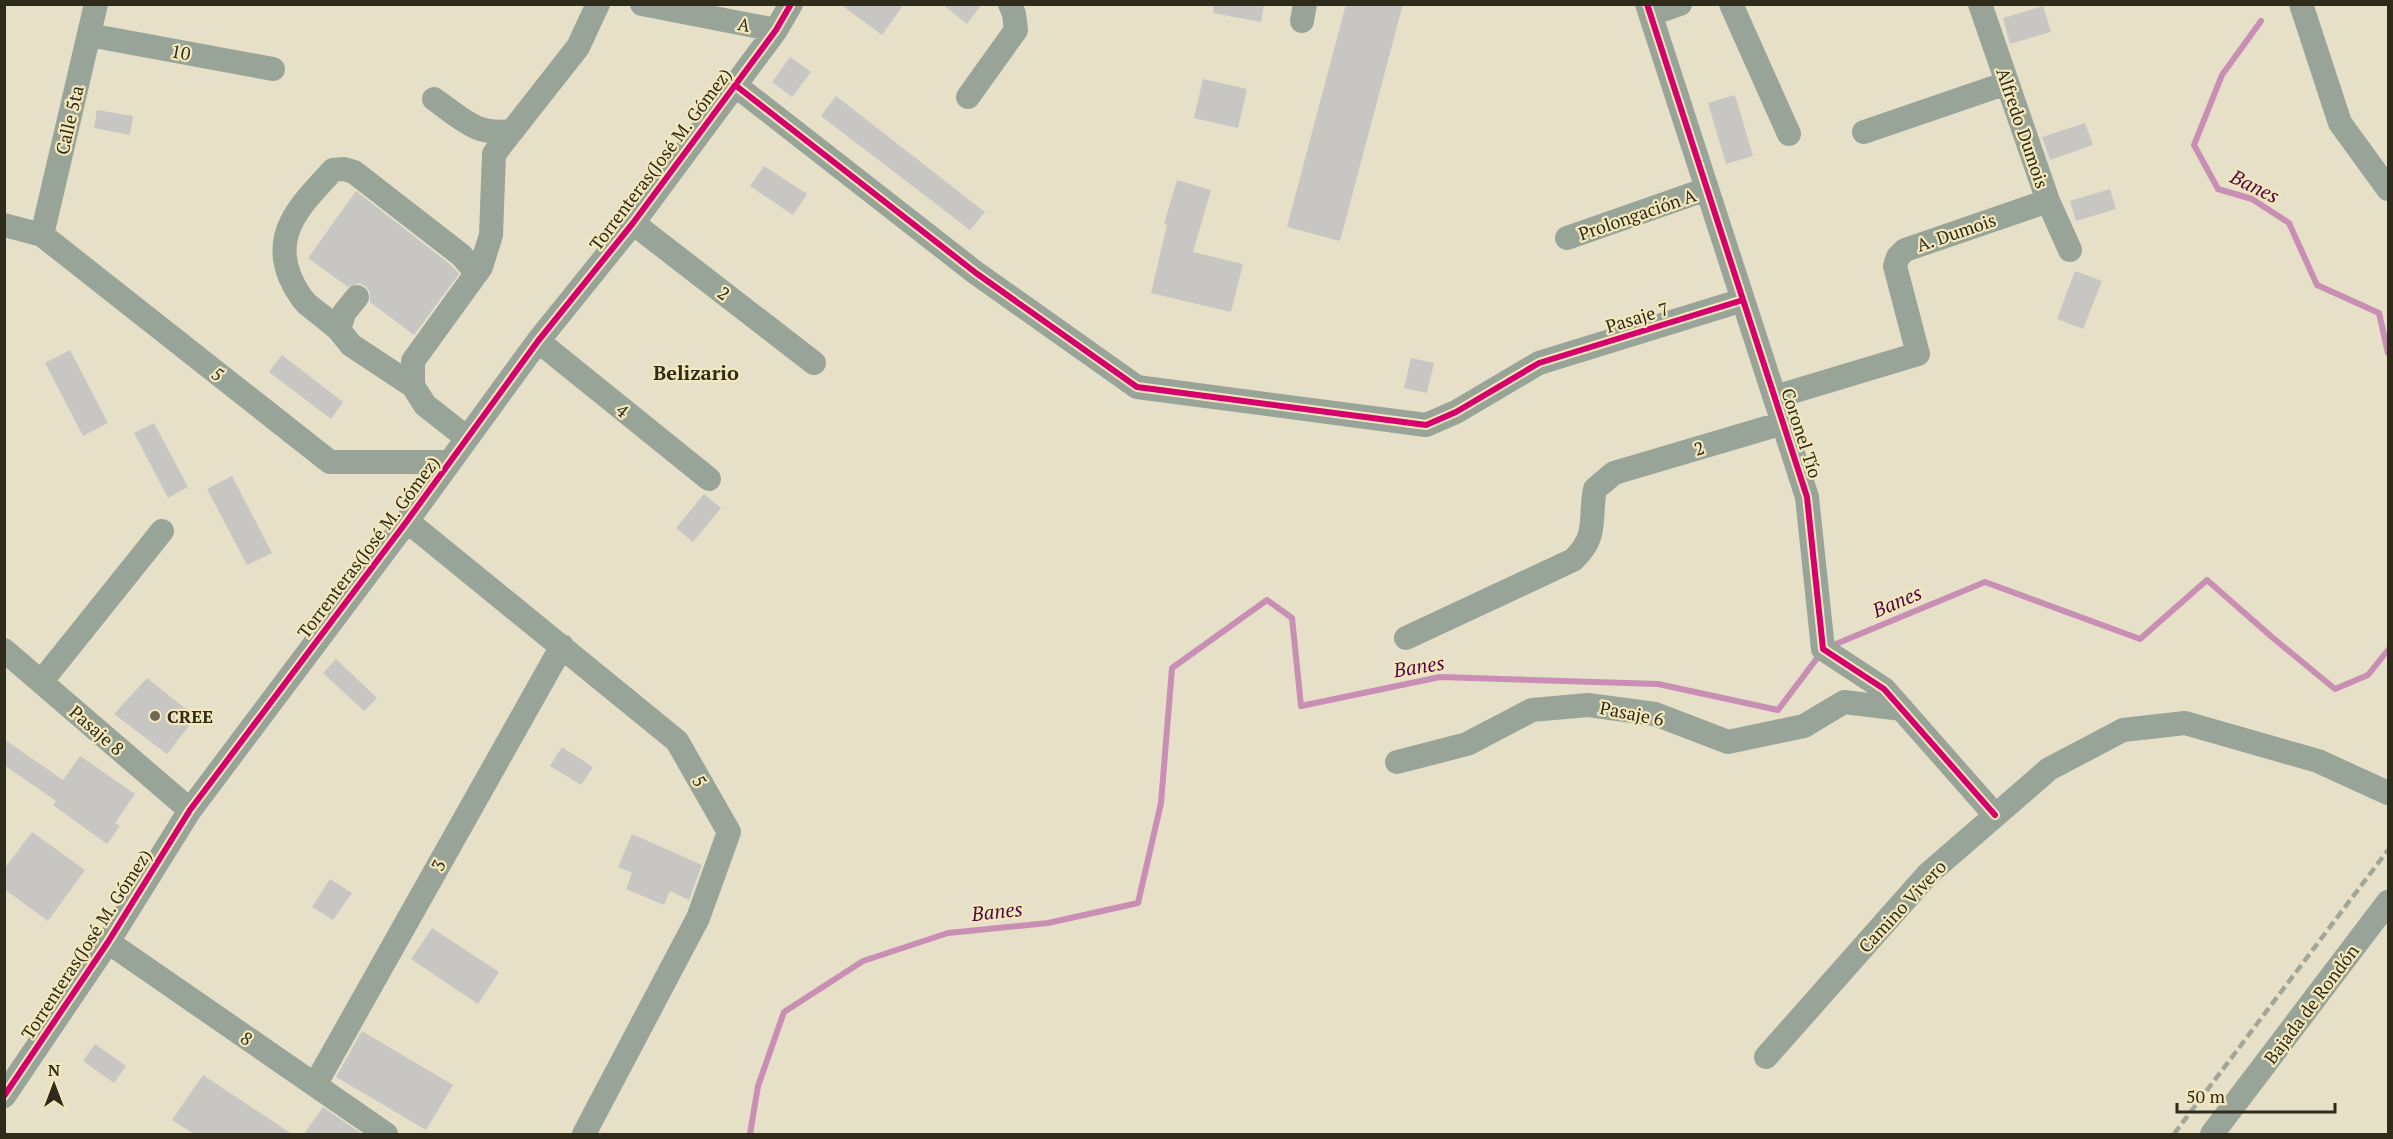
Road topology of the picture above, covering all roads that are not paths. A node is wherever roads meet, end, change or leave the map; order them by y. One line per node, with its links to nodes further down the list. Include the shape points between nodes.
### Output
1 (96, 4): 13 (street, Calle 5ta)
2 (598, 4): 19 (street, via 578,48)
3 (642, 4): 10 (street, A)
4 (791, 4): 12 (street, Torrenteras(José M. Gómez))
5 (1010, 4): 17 (street, via 1016,30)
6 (1680, 4): 9 (street)
7 (1731, 4): 21 (street)
8 (1980, 4): 15 (street, Alfredo Dumois)
9 (1649, 9): 22 (street, Coronel Tío)
10 (707, 11): 12 (street, A)
11 (2304, 13): 23 (street, via 2340,123)
12 (776, 30): 16 (street, Torrenteras(José M. Gómez))
13 (89, 34): 14 (street, 10); 27 (street, Calle 5ta)
14 (273, 69)
15 (2007, 83): 20 (street); 24 (street, Alfredo Dumois)
16 (735, 85): 25 (street, Torrenteras(José M. Gómez)); 32 (street, Pasaje 7, via 976,273 1137,387 1426,425 1456,412 1539,363)
17 (968, 97)
18 (434, 99): 19 (street, via 472,127 499,134)
19 (513, 130): 30 (street, via 494,154 490,235)
20 (1864, 132)
21 (1789, 134)
22 (1707, 189): 28 (street, Prolongación A); 32 (street, Coronel Tío)
23 (2388, 189)
24 (2048, 201): 29 (street, Alfredo Dumois); 37 (street, A. Dumois, via 1905,250 1898,257 1895,266 1918,354)
25 (633, 223): 34 (street, Torrenteras(José M. Gómez)); 35 (street, 2)
26 (4, 225): 27 (street, 5)
27 (42, 235): 40 (street, 5, via 330,462)
28 (1567, 238)
29 (2070, 250)
30 (477, 273): 33 (street, via 461,255 354,172 344,168 333,170 288,225 283,246 293,284 307,303); 36 (street, via 413,361)
31 (357, 297): 33 (street, via 344,313)
32 (1743, 300): 37 (street, Coronel Tío)
33 (339, 330): 36 (street, via 351,345)
34 (537, 341): 39 (street, Torrenteras(José M. Gómez)); 41 (street, 4)
35 (814, 363)
36 (413, 386): 39 (street, via 425,405)
37 (1775, 397): 38 (street, Coronel Tío)
38 (1783, 423): 44 (street, 2, via 1614,474 1595,489 1592,531 1586,548 1573,560); 48 (street, Coronel Tío, via 1807,497 1823,650 1884,689)
39 (467, 438): 40 (street, Torrenteras(José M. Gómez))
40 (450, 462): 42 (street, Torrenteras(José M. Gómez))
41 (709, 479)
42 (407, 521): 45 (street, 5); 51 (street, Torrenteras(José M. Gómez))
43 (162, 531): 47 (street)
44 (1406, 638)
45 (562, 646): 56 (street, 3); 59 (street, 5, via 677,741 729,832 698,918)
46 (4, 650): 47 (street, Pasaje 8)
47 (41, 682): 51 (street, Pasaje 8)
48 (1902, 709): 49 (street, Pasaje 6, via 1844,702 1804,726 1728,742 1655,714 1588,705 1532,710 1467,744); 52 (street, Coronel Tío)
49 (1397, 762)
50 (2388, 793): 52 (street, Camino Vivero, via 2318,761 2185,723 2123,730 2049,769)
51 (190, 810): 54 (street, Torrenteras(José M. Gómez))
52 (1995, 815): 55 (street, Camino Vivero, via 1928,874)
53 (2388, 902): 60 (street, Bajada de Rondón)
54 (108, 942): 56 (street, 8); 57 (street, Torrenteras(José M. Gómez))
55 (1766, 1057)
56 (315, 1084): 58 (street, 8)
57 (4, 1096)
58 (386, 1134)
59 (584, 1134)
60 (2212, 1134)

